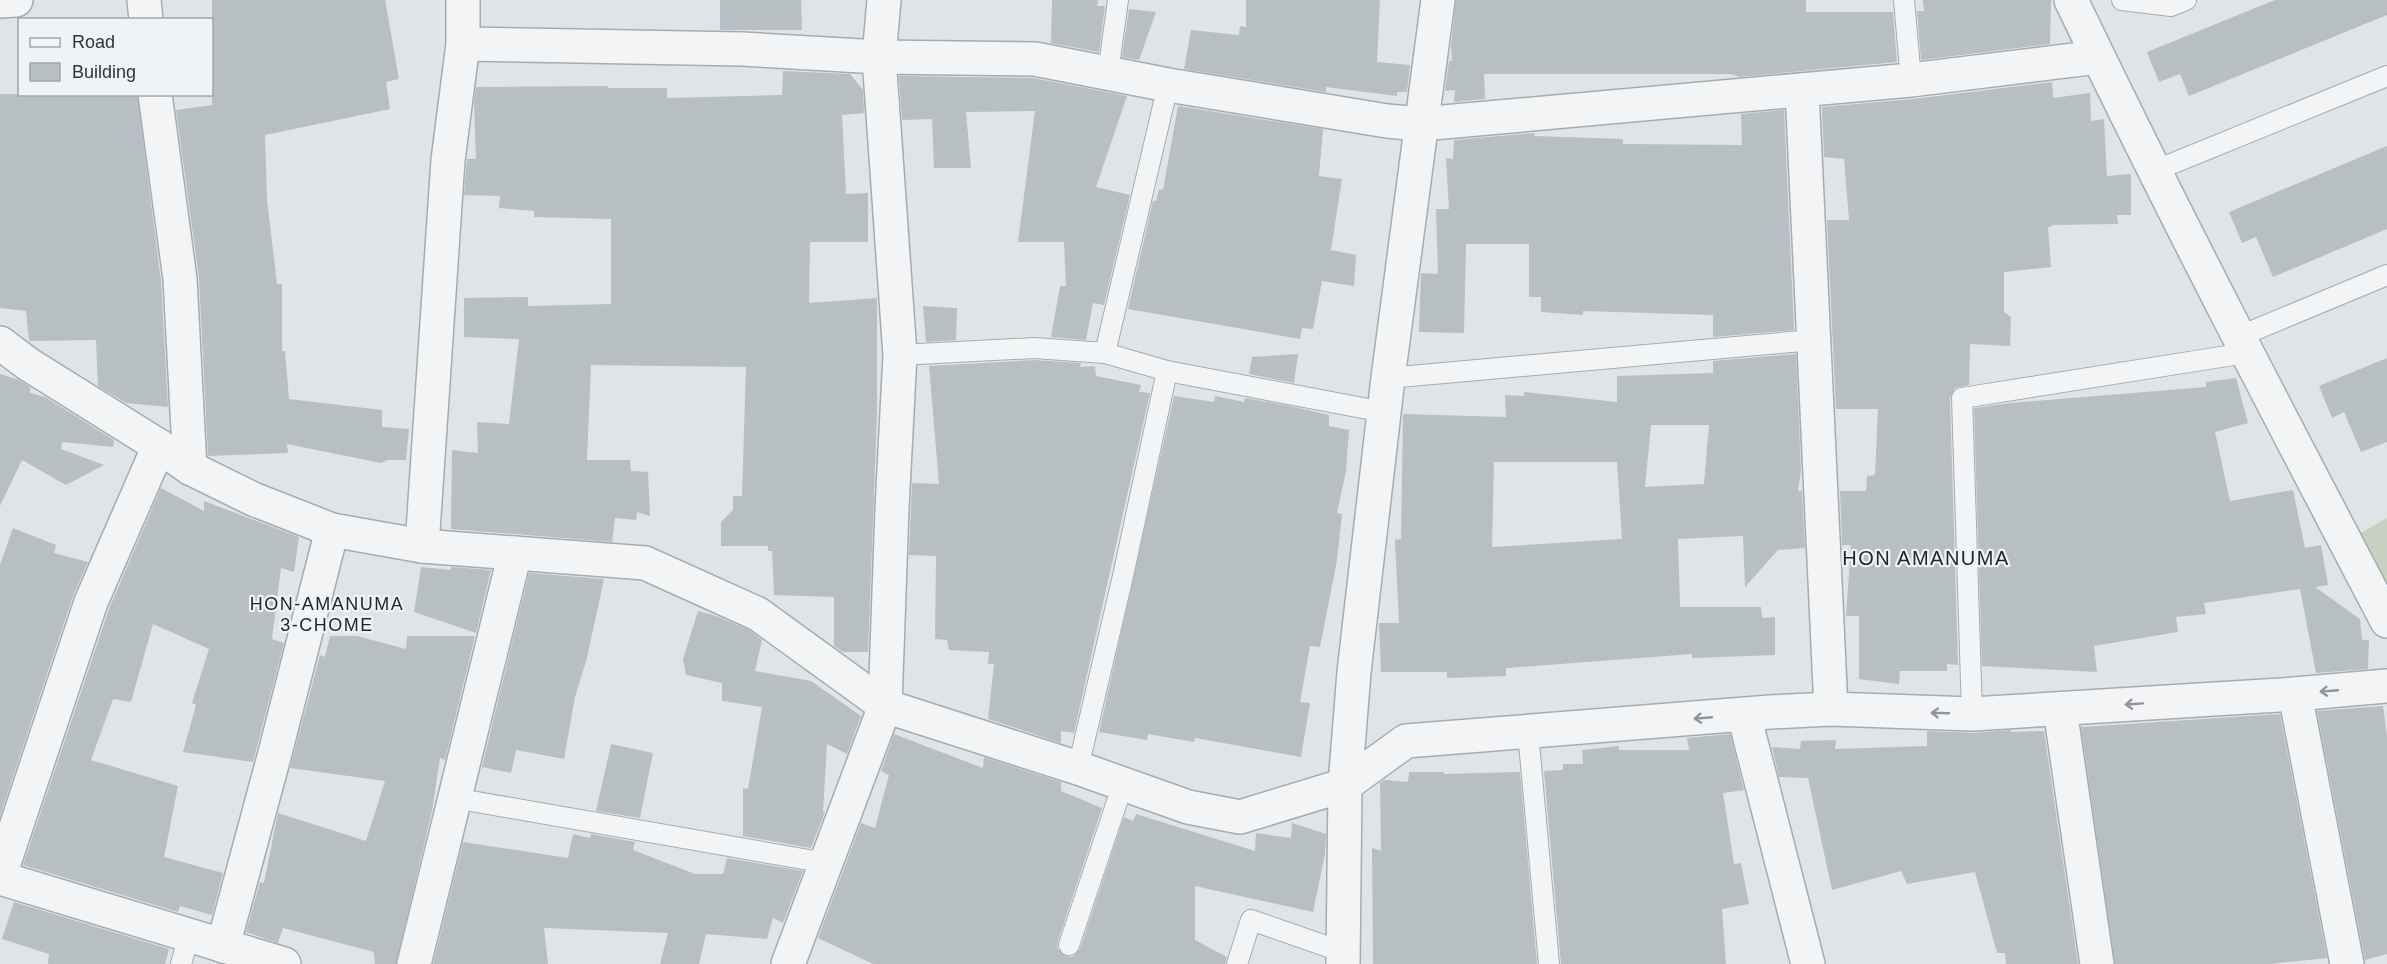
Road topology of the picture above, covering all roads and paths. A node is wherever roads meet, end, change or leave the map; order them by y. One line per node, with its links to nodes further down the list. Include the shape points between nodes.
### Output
1 (16, 0): 11 (street)
2 (144, 0): 12 (street)
3 (463, 0): 13 (street)
4 (884, 0): 14 (street)
5 (1118, 0): 16 (lane)
6 (1438, 0): 22 (street)
7 (1904, 0): 18 (lane)
8 (2071, 0): 15 (street)
9 (2122, 0): 10 (lane, via 2171,6)
10 (2186, 0)
11 (0, 1)
12 (146, 18)
13 (463, 44): 14 (street, via 742,49); 36 (street, via 448,160)
14 (879, 57): 16 (street, via 1035,58); 29 (street)
15 (2098, 57): 18 (street); 23 (street)
16 (1108, 73): 19 (street)
17 (2387, 76): 23 (lane)
18 (1911, 80): 20 (street)
19 (1168, 85): 22 (street); 28 (lane)
20 (1802, 90): 22 (street); 25 (street)
21 (155, 96): 34 (street, via 180,279)
22 (1421, 124): 31 (street)
23 (2154, 171): 27 (street)
24 (2387, 275): 27 (lane)
25 (1813, 340): 31 (lane); 42 (street)
26 (0, 343): 33 (street)
27 (2242, 345): 38 (street); 44 (lane, via 1962,398)
28 (1105, 353): 29 (lane, via 1034,348); 30 (lane)
29 (900, 355): 41 (street)
30 (1167, 370): 32 (lane); 47 (lane)
31 (1388, 378): 32 (street)
32 (1384, 412): 49 (street)
33 (159, 447): 34 (street); 51 (street, via 91,602)
34 (190, 468): 35 (street, via 253,499)
35 (332, 530): 36 (street); 55 (street)
36 (422, 546): 37 (street)
37 (515, 554): 41 (street, via 645,563 758,614); 50 (street)
38 (2387, 621)
39 (2387, 686): 40 (street, one-way to 40)
40 (2295, 694): 43 (street, one-way to 43); 65 (street)
41 (885, 706): 47 (street); 52 (street)
42 (1832, 709): 44 (street, one-way to 42); 45 (street)
43 (2060, 709): 44 (street); 64 (street)
44 (1972, 714)
45 (1744, 715): 46 (street, one-way to 46); 63 (street)
46 (1528, 732): 49 (street, via 1406,741); 62 (lane)
47 (1078, 768): 48 (street)
48 (1123, 784): 49 (street, via 1188,807 1240,817); 54 (lane)
49 (1345, 785): 57 (street)
50 (454, 798): 52 (lane); 59 (street)
51 (6, 836): 53 (street)
52 (826, 863): 60 (street)
53 (0, 876): 56 (street)
54 (1069, 945)
55 (223, 946): 56 (street); 58 (street)
56 (185, 950)
57 (1343, 958): 61 (lane, via 1251,920)
58 (284, 964)
59 (414, 964)
60 (788, 964)
61 (1237, 964)
62 (1549, 964)
63 (1808, 964)
64 (2097, 964)
65 (2347, 964)

